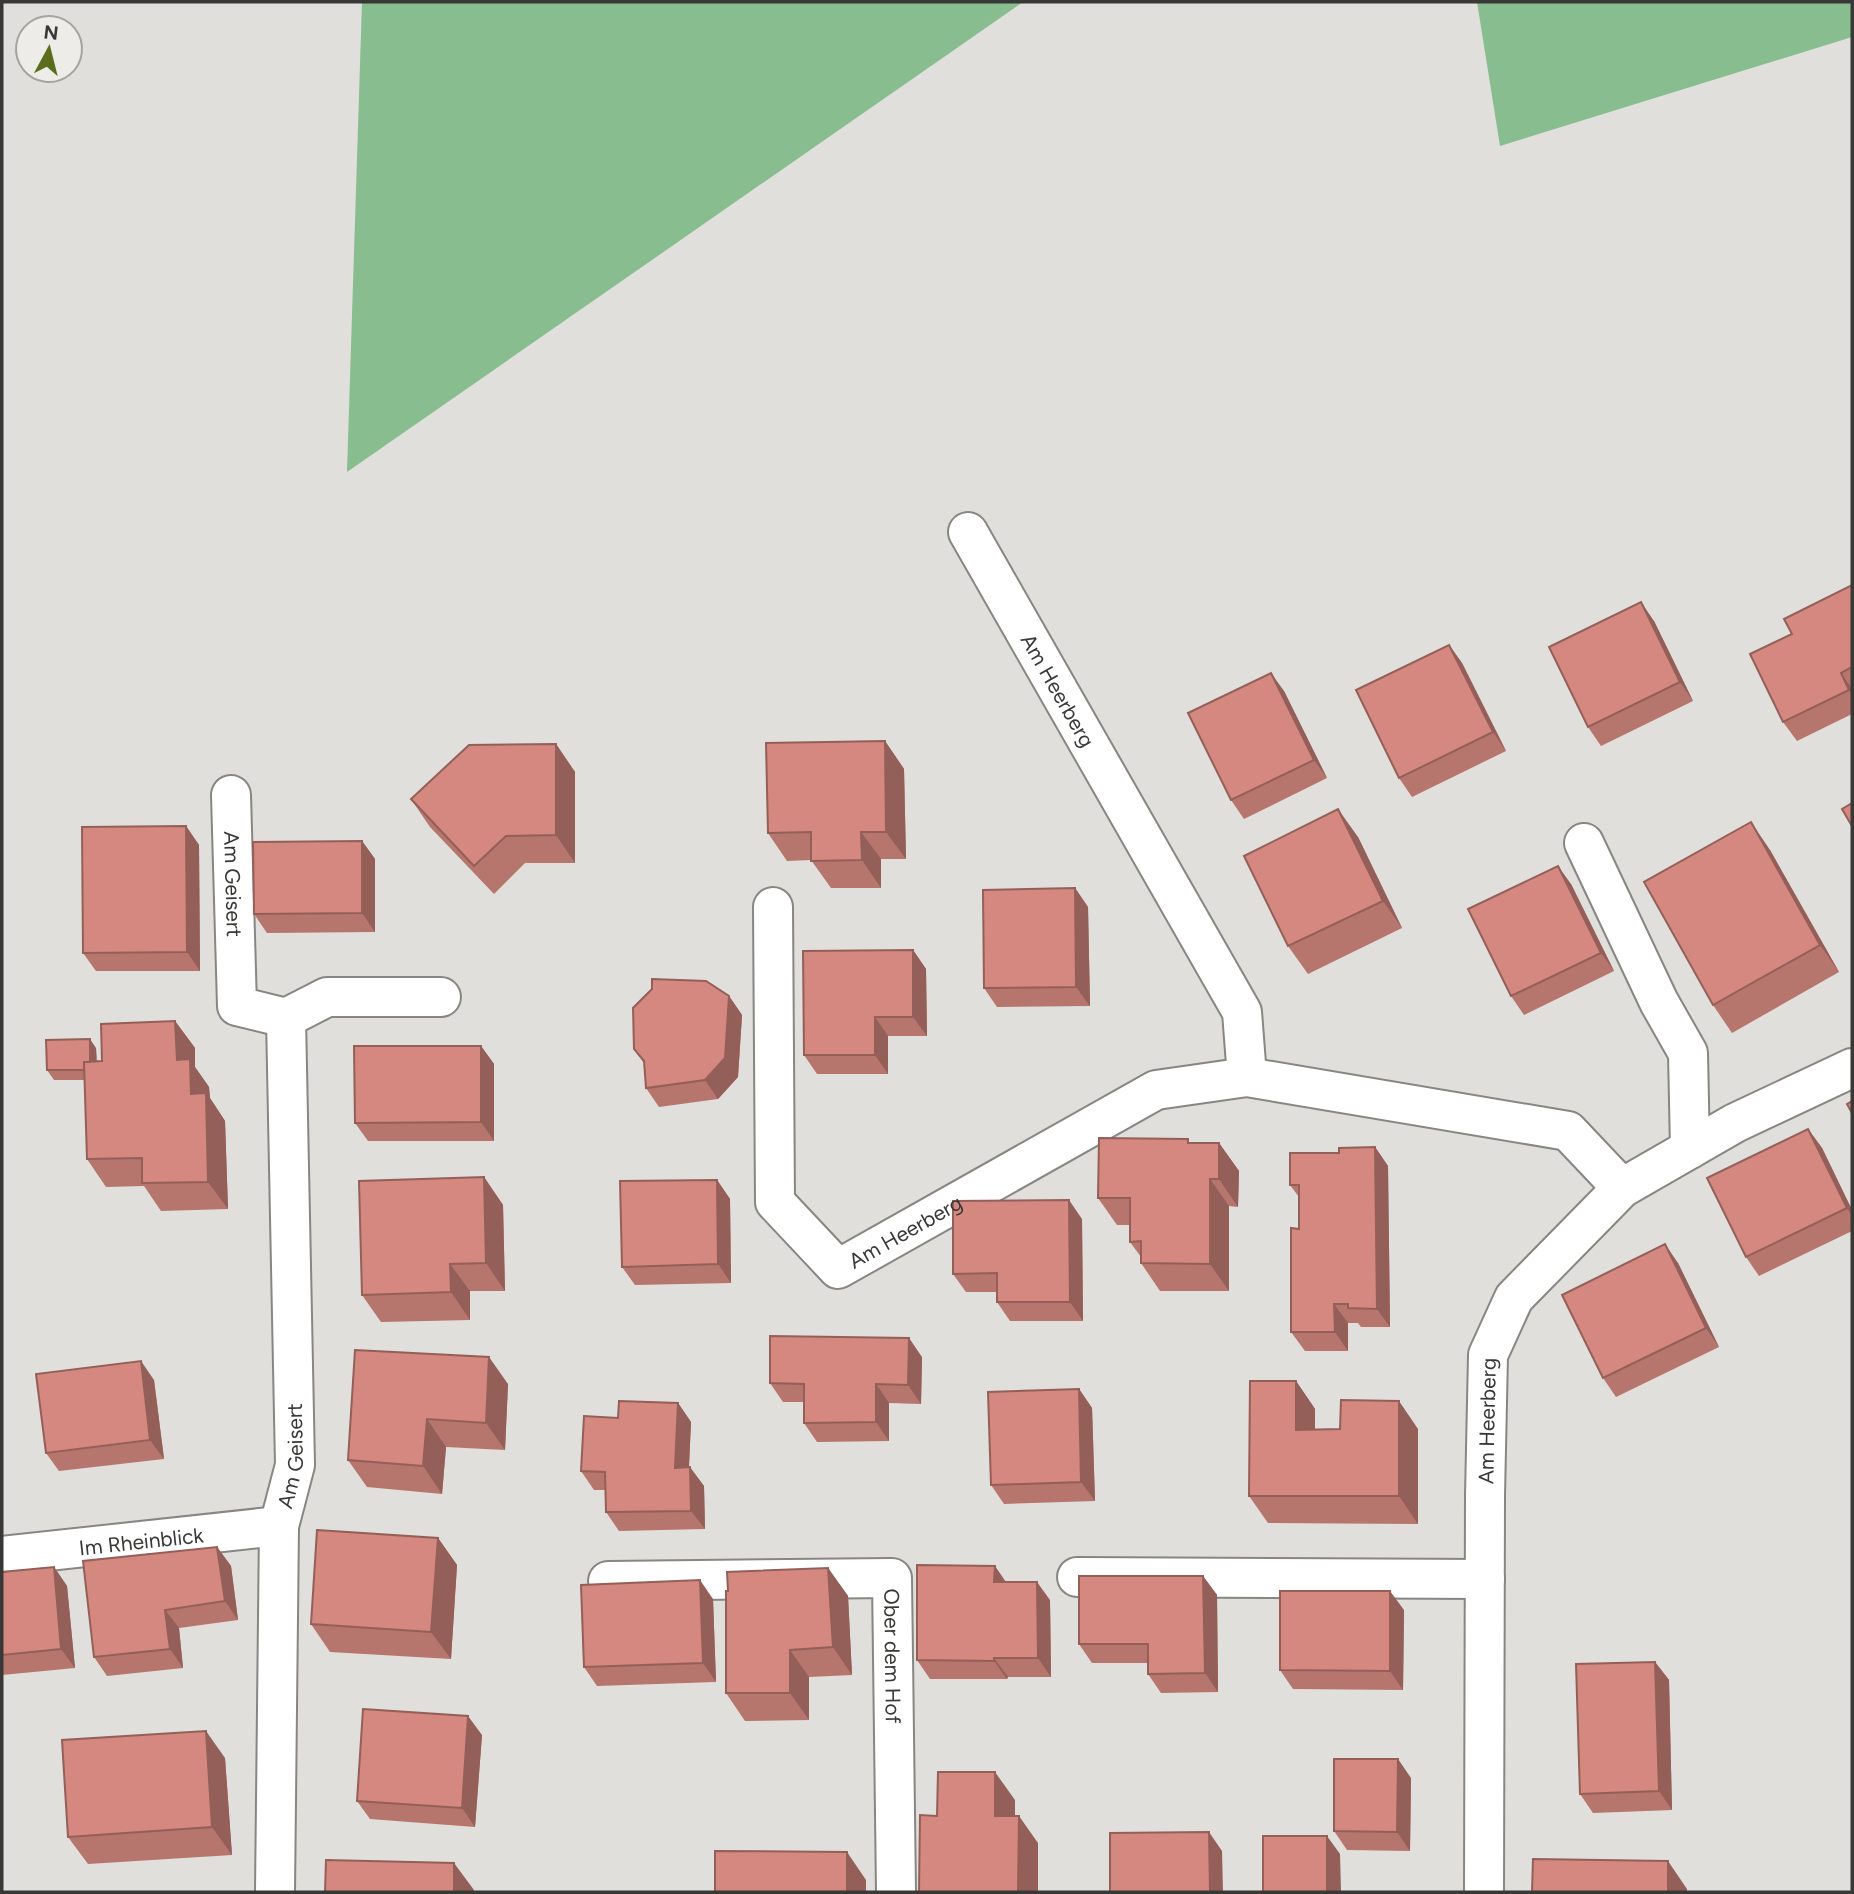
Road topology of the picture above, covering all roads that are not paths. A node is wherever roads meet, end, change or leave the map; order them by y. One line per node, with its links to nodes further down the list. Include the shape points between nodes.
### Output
1 (968, 532): 8 (street, Am Heerberg, via 1242,1012)
2 (231, 795): 6 (street, Am Geisert, via 237,1006)
3 (1584, 844): 9 (street, via 1658,1002 1688,1053)
4 (773, 906): 8 (street, Am Heerberg, via 775,1202 838,1269 1156,1090)
5 (441, 997): 6 (street, via 327,997)
6 (286, 1018): 11 (street, Am Geisert, via 295,1465)
7 (1852, 1068): 9 (street, Am Heerberg)
8 (1247, 1077): 10 (street, Am Heerberg, via 1568,1131)
9 (1690, 1149): 10 (street, Am Heerberg)
10 (1622, 1188): 14 (street, Am Heerberg, via 1514,1298 1488,1355)
11 (279, 1526): 12 (street, Im Rheinblick); 16 (street, Am Geisert)
12 (2, 1556)
13 (1077, 1577): 14 (street)
14 (1485, 1579): 18 (street, Am Heerberg)
15 (608, 1581): 17 (street, Ober dem Hof, via 892,1578)
16 (275, 1892)
17 (896, 1892)
18 (1484, 1892)

